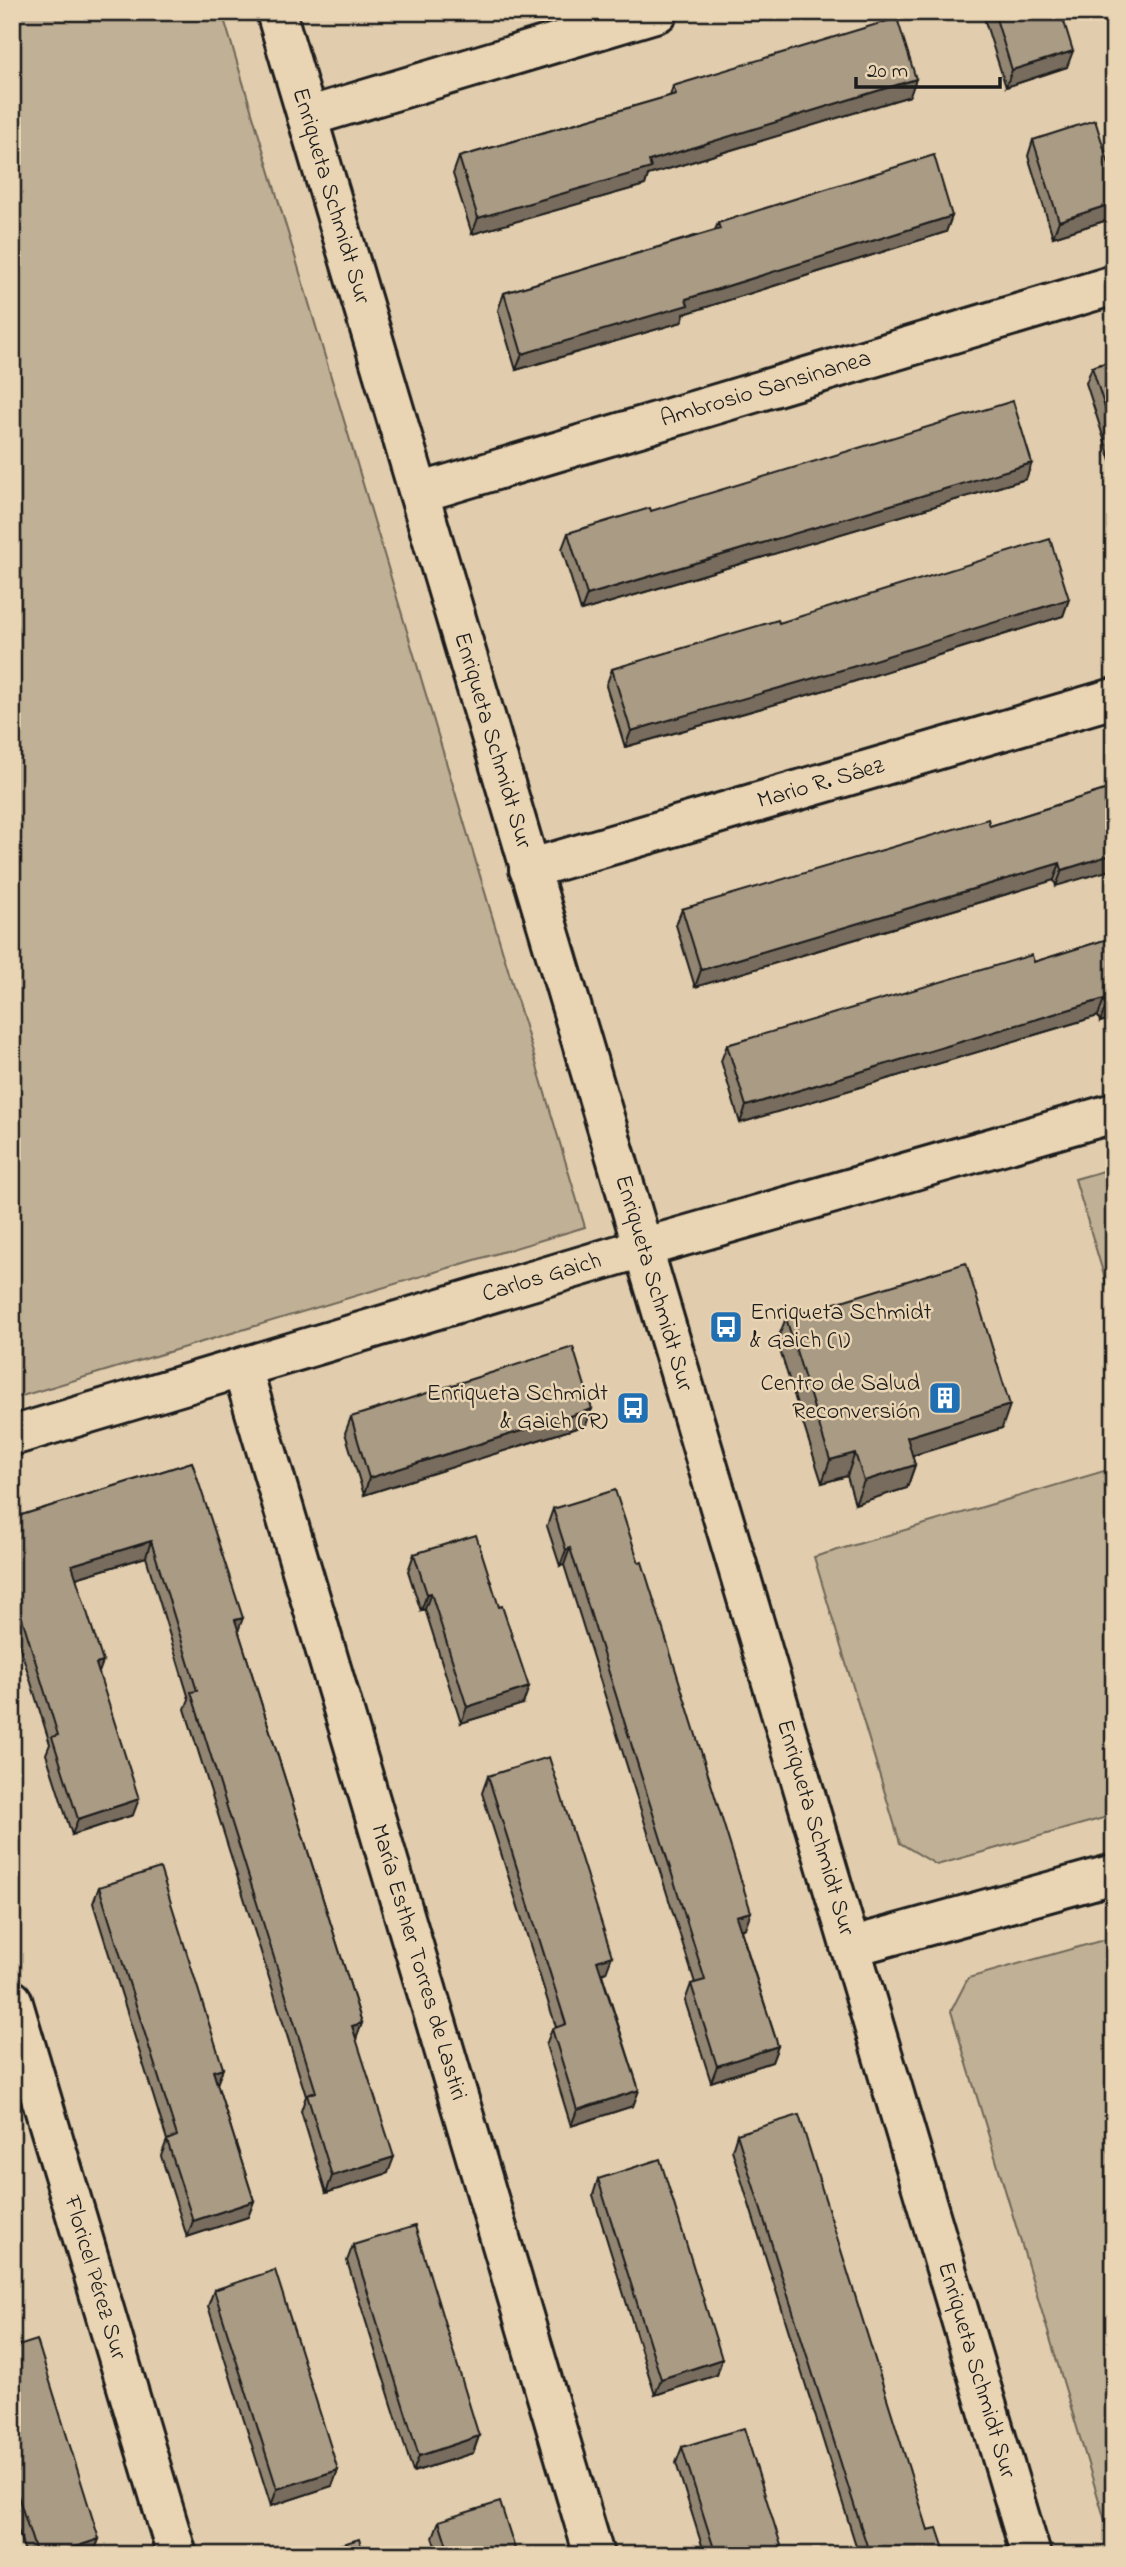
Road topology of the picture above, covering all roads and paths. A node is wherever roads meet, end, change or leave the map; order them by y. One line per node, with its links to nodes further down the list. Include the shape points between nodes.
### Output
1 (276, 12): 3 (street, Enriqueta Schmidt Sur)
2 (658, 12): 3 (street)
3 (307, 117): 5 (street, Enriqueta Schmidt Sur)
4 (1114, 285): 5 (street, Ambrosio Sansinanea)
5 (419, 494): 7 (street, Enriqueta Schmidt Sur)
6 (1114, 698): 7 (street, Mario R. Sáez)
7 (530, 869): 9 (street, Enriqueta Schmidt Sur)
8 (1114, 1113): 9 (street, Carlos Gaich)
9 (642, 1248): 10 (street, Carlos Gaich); 13 (street, Enriqueta Schmidt Sur)
10 (242, 1368): 11 (street, Carlos Gaich); 16 (street, María Esther Torres de Lastiri)
11 (12, 1436)
12 (1114, 1874): 13 (street)
13 (850, 1947): 17 (street, Enriqueta Schmidt Sur)
14 (12, 2000): 15 (street, Floricel Pérez Sur)
15 (177, 2555)
16 (594, 2555)
17 (1031, 2555)

